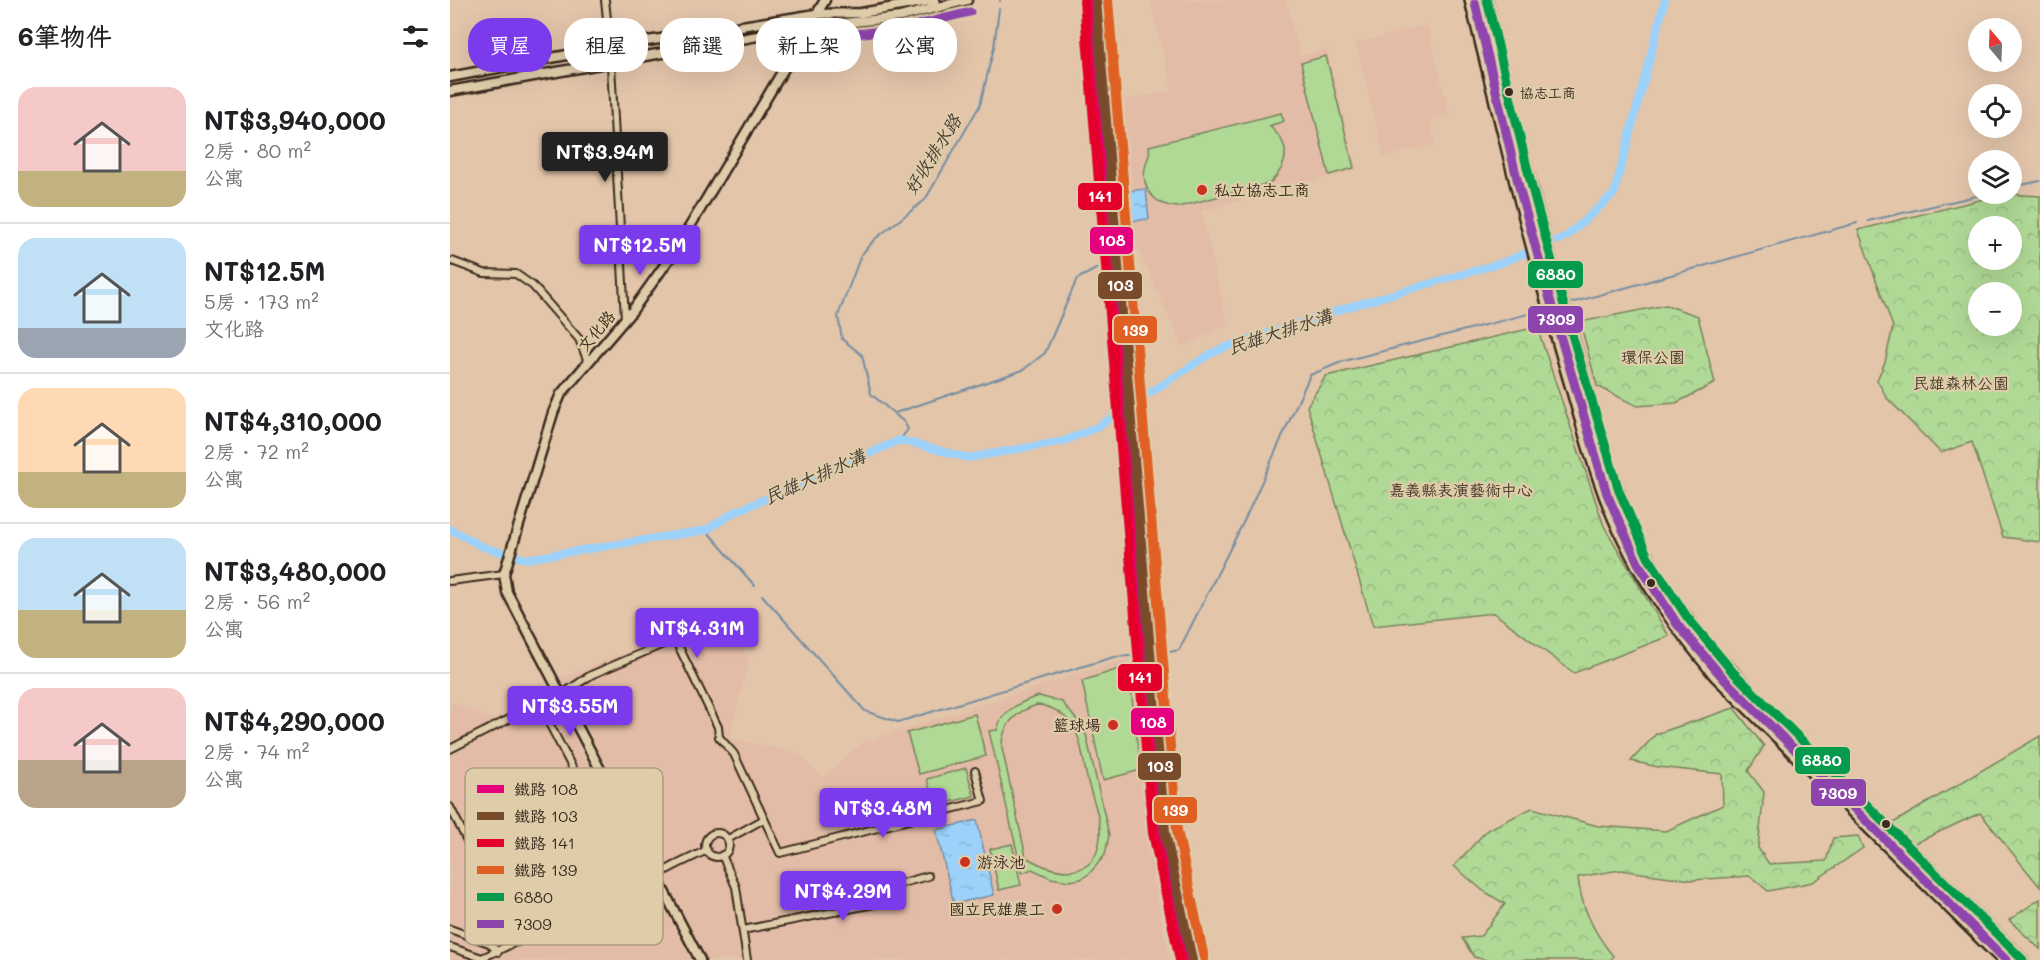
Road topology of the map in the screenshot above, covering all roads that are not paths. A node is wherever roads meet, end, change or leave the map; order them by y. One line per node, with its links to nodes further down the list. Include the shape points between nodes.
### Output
1 (605, 0): 8 (street)
2 (825, 0): 7 (street, 文化路)
3 (935, 0): 10 (street)
4 (967, 0): 10 (street, via 900,17)
5 (1470, 0): 26 (main road, via 1536,265 1591,454 1619,531 1662,606)
6 (1487, 0): 25 (main road, via 1550,258 1607,452 1631,519 1648,557 1693,626)
7 (816, 14): 9 (street, 文化路); 10 (street); 12 (street)
8 (607, 18)
9 (814, 18)
10 (860, 18)
11 (756, 36): 14 (street)
12 (648, 40)
13 (564, 55): 18 (street)
14 (648, 55)
15 (564, 70): 19 (street)
16 (610, 72): 21 (street)
17 (781, 72): 21 (street, 文化路, via 677,248)
18 (450, 77)
19 (450, 91)
20 (452, 261): 22 (street, via 484,273 516,274 532,286 579,339)
21 (625, 320): 22 (street, 文化路)
22 (588, 363): 23 (street, 文化路, via 561,394 553,413)
23 (504, 574): 24 (street); 27 (street, via 507,592)
24 (450, 581)
25 (1737, 678): 26 (main road); 51 (main road)
26 (1727, 688): 50 (main road)
27 (561, 695): 30 (street); 33 (street, via 591,675 675,639 718,727 719,737 734,754)
28 (450, 750): 29 (street, via 539,704)
29 (573, 768)
30 (599, 768)
31 (975, 771): 33 (street, via 983,801 780,853)
32 (450, 807): 34 (street)
33 (764, 819): 35 (street)
34 (465, 837)
35 (728, 839): 36 (street, via 722,834 711,834); 37 (street, via 729,847)
36 (706, 850): 37 (street, via 714,856); 38 (street, bridge)
37 (722, 855): 42 (street, via 736,887)
38 (663, 872)
39 (928, 876): 42 (street, via 896,885 884,902)
40 (663, 890): 48 (street)
41 (450, 929): 43 (street)
42 (743, 930): 49 (street)
43 (465, 934)
44 (491, 945): 47 (street)
45 (512, 945): 47 (street)
46 (450, 947): 47 (street, via 482,958)
47 (498, 952)
48 (700, 960)
49 (747, 960)
50 (2002, 960)
51 (2023, 960)

